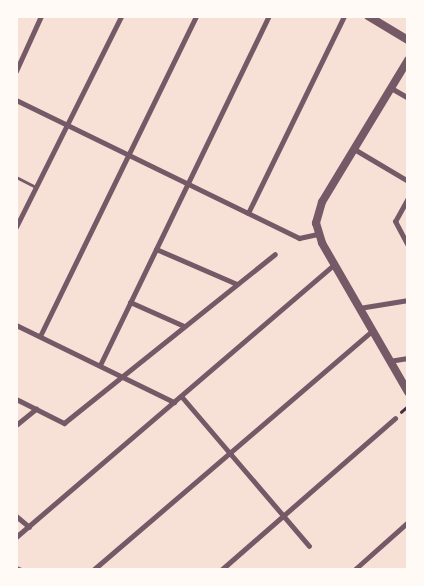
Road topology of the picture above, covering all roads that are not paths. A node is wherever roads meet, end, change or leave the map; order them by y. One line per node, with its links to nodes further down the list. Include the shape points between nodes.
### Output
1 (41, 16): 9 (street)
2 (121, 16): 13 (street)
3 (196, 16): 15 (street)
4 (269, 16): 18 (street)
5 (344, 16): 21 (street)
6 (368, 16): 7 (street)
7 (408, 40)
8 (408, 60): 10 (street)
9 (16, 71)
10 (391, 88): 11 (street); 14 (street)
11 (408, 98)
12 (16, 100): 13 (street)
13 (67, 125): 15 (street); 19 (street)
14 (354, 149): 17 (street); 23 (street, via 322,202 316,223)
15 (129, 155): 18 (street); 35 (street)
16 (16, 177): 19 (lane)
17 (408, 181)
18 (187, 184): 21 (street); 25 (street)
19 (36, 187): 22 (street)
20 (408, 198): 24 (street, via 395,221)
21 (248, 213): 23 (street, via 299,238)
22 (16, 227)
23 (318, 234): 27 (street)
24 (408, 245)
25 (156, 249): 28 (street); 30 (street)
26 (274, 254): 28 (street)
27 (334, 264): 31 (street); 41 (street)
28 (236, 284): 33 (street)
29 (408, 300): 31 (street)
30 (130, 302): 33 (street); 38 (street)
31 (359, 308): 34 (street)
32 (16, 324): 35 (street)
33 (184, 326): 39 (street)
34 (372, 331): 37 (street); 47 (street)
35 (40, 336): 38 (street)
36 (408, 358): 37 (street)
37 (389, 360): 40 (street)
38 (100, 365): 39 (street)
39 (121, 376): 43 (street); 44 (street, via 64,423)
40 (408, 392)
41 (181, 396): 43 (street); 47 (street)
42 (16, 399): 44 (street)
43 (174, 402): 51 (street)
44 (36, 409): 46 (street)
45 (395, 418): 49 (street)
46 (16, 425)
47 (230, 453): 49 (street); 56 (street)
48 (16, 516): 51 (street)
49 (283, 516): 53 (street); 57 (street)
50 (407, 526): 58 (street)
51 (29, 527): 52 (street)
52 (16, 537)
53 (310, 546)
54 (16, 568): 55 (street)
55 (21, 570)
56 (93, 570)
57 (221, 570)
58 (354, 570)

